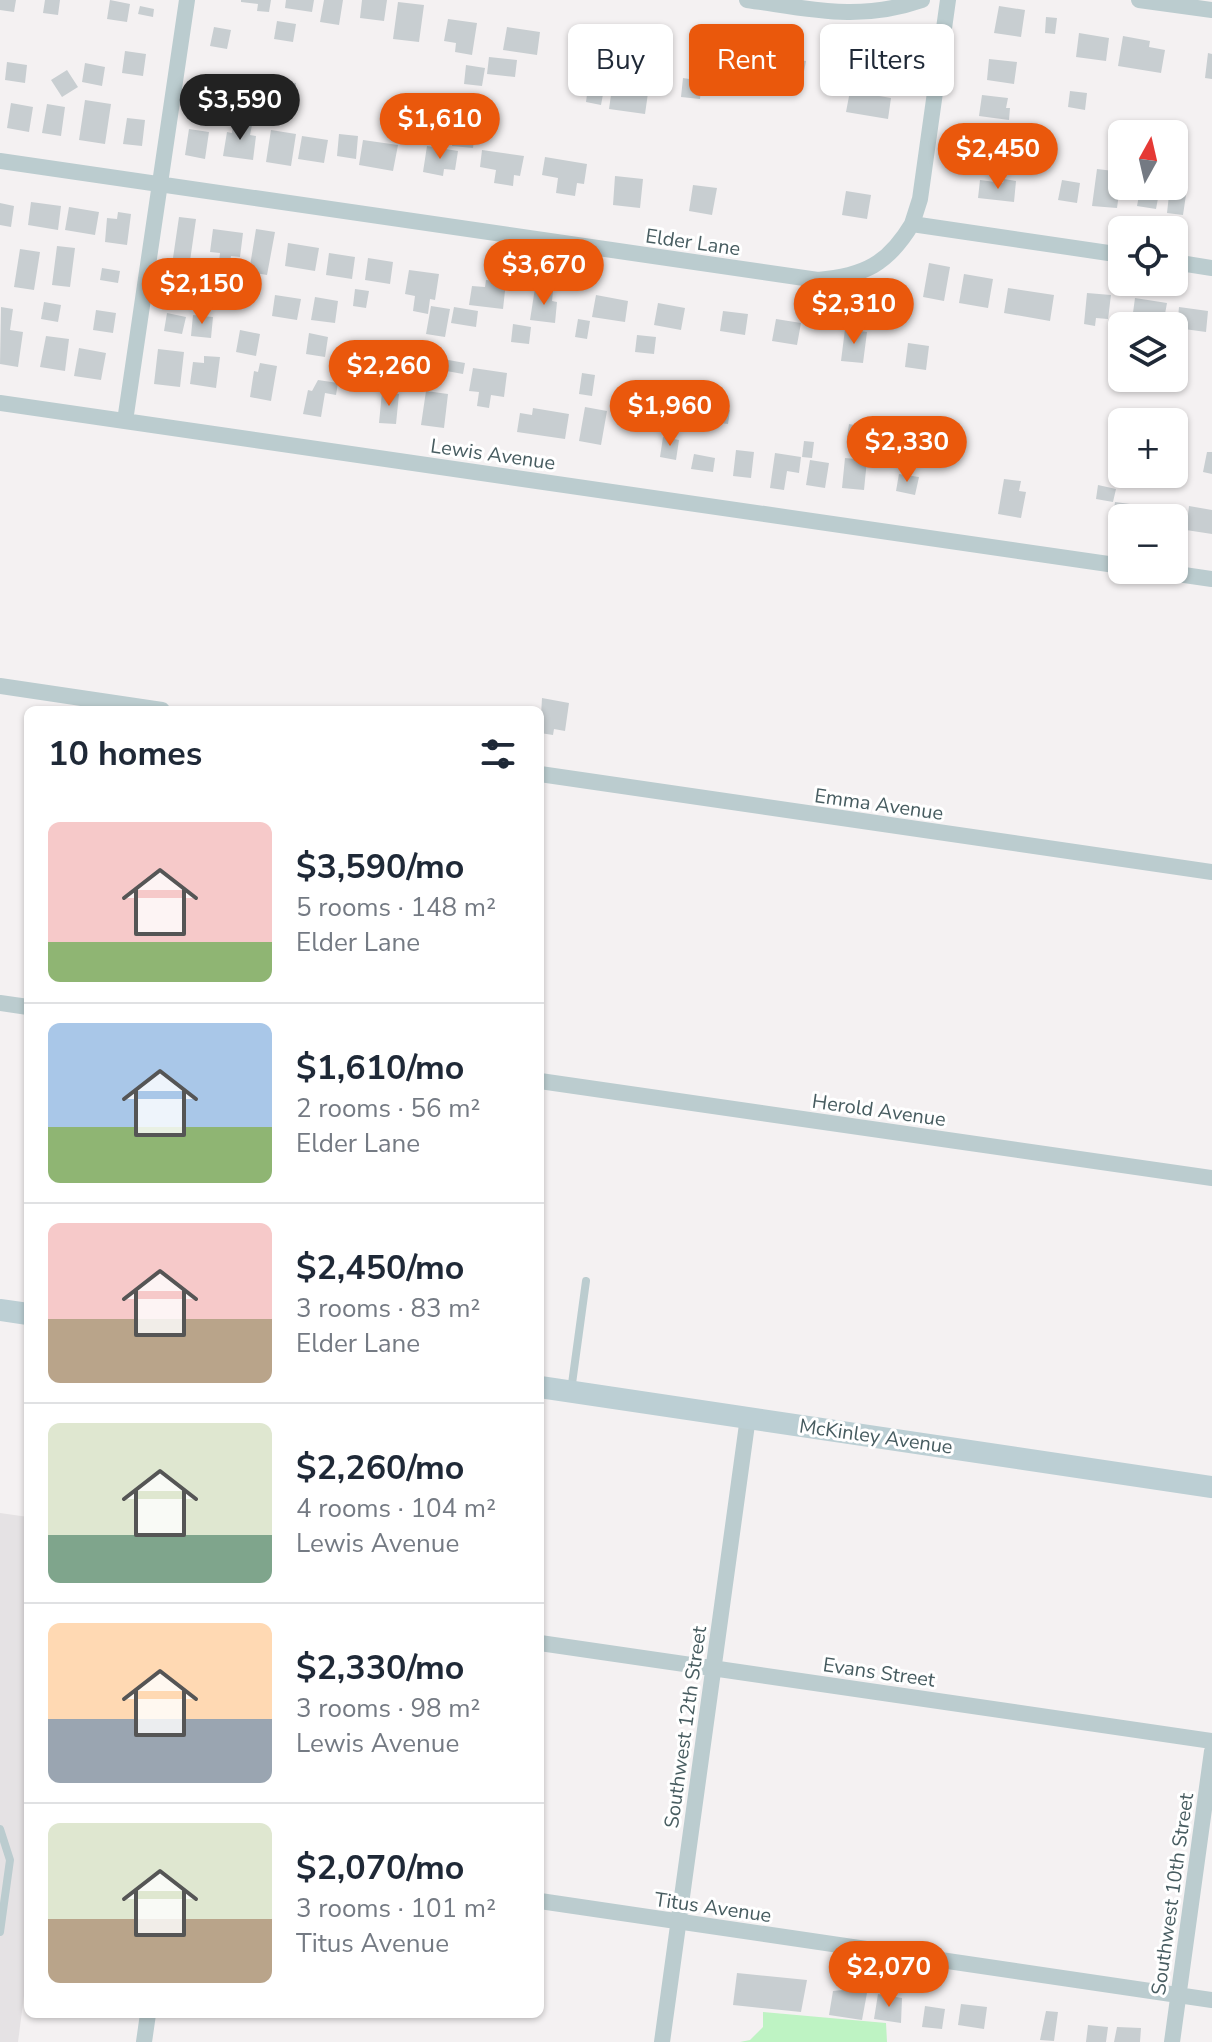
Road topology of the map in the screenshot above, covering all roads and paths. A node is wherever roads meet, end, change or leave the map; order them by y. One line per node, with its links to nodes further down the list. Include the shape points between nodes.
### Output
1 (187, 0): 8 (street)
2 (747, 0): 3 (street, via 859,14)
3 (922, 0)
4 (948, 0): 9 (street)
5 (1139, 0): 6 (street)
6 (1212, 10)
7 (0, 161): 8 (street, Elder Lane)
8 (160, 185): 9 (street, Elder Lane, via 818,280 848,277 876,265 899,245); 14 (street)
9 (912, 224): 10 (street)
10 (1108, 253)
11 (1188, 264): 12 (street)
12 (1212, 268)
13 (0, 403): 14 (street, Lewis Avenue)
14 (125, 421): 15 (street, Lewis Avenue)
15 (1108, 564)
16 (1188, 576): 17 (street)
17 (1212, 579)
18 (0, 686): 19 (street)
19 (135, 706)
20 (544, 775): 21 (street, Emma Avenue)
21 (1212, 872)
22 (0, 1003): 23 (street)
23 (24, 1006)
24 (544, 1082): 25 (street, Herold Avenue)
25 (1212, 1178)
26 (586, 1281): 30 (lane)
27 (0, 1310): 28 (main road)
28 (24, 1313)
29 (544, 1388): 30 (main road, McKinley Avenue)
30 (571, 1392): 31 (main road, McKinley Avenue)
31 (748, 1417): 32 (main road, McKinley Avenue); 34 (street, Southwest 12th Street)
32 (1212, 1487)
33 (544, 1644): 34 (street, Evans Street)
34 (713, 1668): 35 (street, Evans Street); 39 (street, Southwest 12th Street)
35 (1212, 1741)
36 (1212, 1751): 41 (street, Southwest 10th Street)
37 (0, 1829): 40 (lane, via 10,1860)
38 (544, 1902): 39 (street, Titus Avenue)
39 (678, 1922): 41 (street, Titus Avenue); 45 (street, Southwest 12th Street)
40 (0, 1932)
41 (1178, 1995): 42 (street, Titus Avenue); 46 (street, Southwest 10th Street)
42 (1212, 2000)
43 (147, 2018): 44 (street)
44 (144, 2042)
45 (662, 2042)
46 (1172, 2042)

